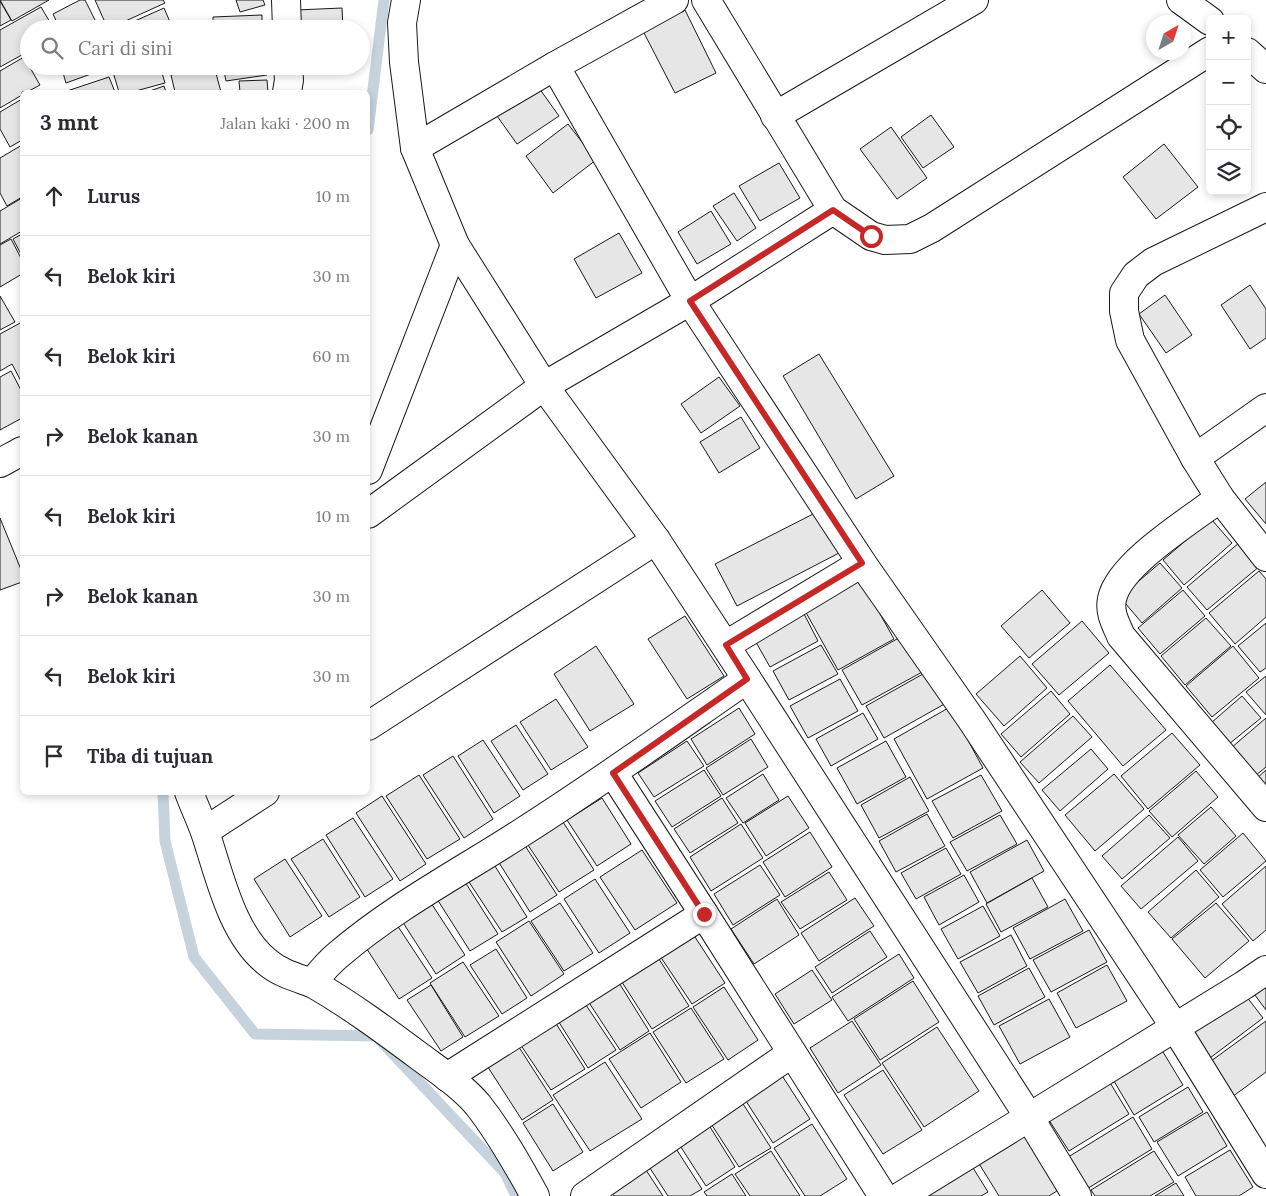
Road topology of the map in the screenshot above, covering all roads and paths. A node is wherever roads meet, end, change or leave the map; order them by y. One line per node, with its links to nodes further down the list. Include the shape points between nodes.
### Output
1 (286, 0): 8 (street)
2 (406, 0): 16 (street, via 402,24 404,62)
3 (674, 0): 11 (street)
4 (706, 0): 15 (street)
5 (974, 0): 15 (street)
6 (1181, 0): 7 (street)
7 (1206, 18)
8 (287, 20)
9 (1206, 54): 18 (street, via 910,239 886,240 871,236)
10 (1251, 56): 12 (street)
11 (555, 66): 16 (street); 20 (street)
12 (1266, 70)
13 (289, 75): 14 (street)
14 (286, 90)
15 (776, 116): 18 (street)
16 (415, 148): 19 (street)
17 (1266, 207): 24 (street, via 1153,262 1136,275 1124,293 1130,340)
18 (833, 210): 20 (street)
19 (455, 245): 21 (street); 26 (street)
20 (690, 301): 21 (street); 31 (street)
21 (544, 386): 28 (street); 29 (street)
22 (1266, 408): 24 (street)
23 (20, 452): 25 (street)
24 (1195, 458): 27 (street)
25 (0, 463)
26 (370, 465)
27 (1220, 498): 30 (street); 38 (street, via 1136,561 1121,578 1112,599 1112,616 1121,636)
28 (370, 513)
29 (656, 540): 32 (street); 34 (street)
30 (1266, 557)
31 (862, 563): 32 (street); 43 (street, via 971,719)
32 (726, 645): 33 (street)
33 (747, 679): 35 (street); 46 (street)
34 (370, 725)
35 (613, 773): 40 (street); 42 (street, via 383,920 337,956)
36 (190, 795): 39 (street)
37 (260, 795): 39 (street)
38 (1266, 807)
39 (205, 831): 42 (street, via 230,907 248,941 273,966)
40 (704, 914): 44 (street); 45 (street)
41 (1266, 970): 43 (street)
42 (312, 982): 45 (street, via 381,1027)
43 (1175, 1027): 46 (street); 47 (street)
44 (792, 1053): 49 (street); 50 (street)
45 (447, 1077): 48 (street, via 477,1104)
46 (1029, 1117): 51 (street); 52 (street)
47 (1266, 1174)
48 (535, 1196)
49 (585, 1196)
50 (883, 1196)
51 (901, 1196)
52 (1077, 1196)

